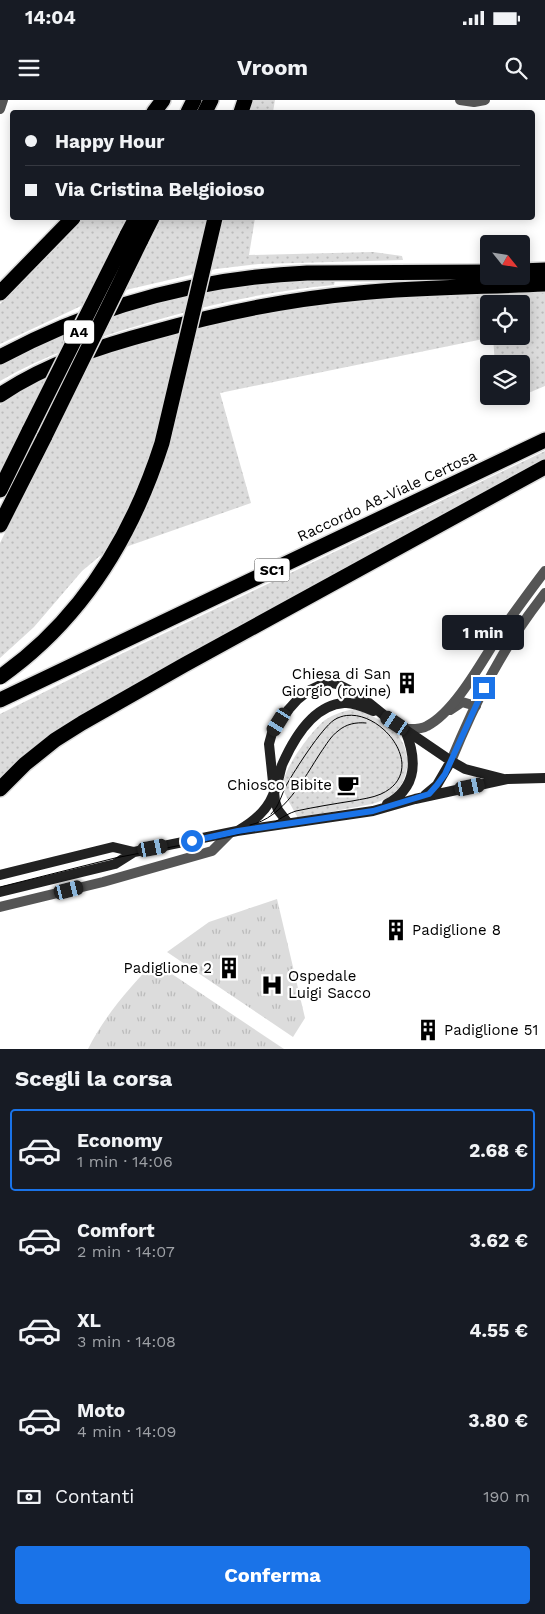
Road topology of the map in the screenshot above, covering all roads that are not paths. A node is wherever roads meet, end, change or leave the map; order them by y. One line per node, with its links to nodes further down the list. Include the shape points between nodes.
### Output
1 (4, 100): 4 (street)
2 (460, 100): 3 (street)
3 (485, 100)
4 (0, 109)
5 (71, 220): 14 (highway)
6 (136, 220): 9 (highway, A4)
7 (150, 220): 9 (highway, A4)
8 (216, 220): 23 (highway, bridge, via 162,443 130,526 99,577 66,618 29,655)
9 (134, 239): 19 (highway, A4, bridge); 20 (highway, A4, bridge, via 45,436)
10 (545, 270): 11 (highway)
11 (530, 271)
12 (480, 272): 15 (highway, via 280,274 213,282 119,305 73,321)
13 (545, 284): 16 (highway, via 359,293 223,314 96,349 51,367)
14 (0, 293)
15 (0, 357)
16 (0, 395)
17 (545, 440): 24 (highway, Raccordo A8-Viale Certosa / SC1)
18 (545, 467): 32 (highway, via 82,723 25,764)
19 (0, 490)
20 (0, 525)
21 (545, 571): 27 (street, via 476,672)
22 (545, 592): 25 (street, via 507,645)
23 (0, 677)
24 (0, 700)
25 (476, 706): 27 (street, via 462,702); 29 (street)
26 (385, 716): 28 (main road); 33 (main road, via 352,703 324,709 314,716 288,752); 33 (main road, via 338,684 327,682 308,691 289,709 272,733 269,744)
27 (440, 716): 28 (street, via 428,726)
28 (405, 729): 29 (main road); 35 (main road, via 414,759 410,777 396,799)
29 (451, 761): 31 (main road, via 465,769); 34 (main road, via 429,794)
30 (545, 778): 31 (main road)
31 (507, 780): 34 (main road)
32 (0, 789)
33 (274, 795): 36 (main road, via 277,808); 37 (main road, via 255,819)
34 (415, 799): 35 (main road)
35 (373, 811): 36 (main road)
36 (288, 824): 37 (main road)
37 (234, 832): 38 (main road); 41 (street, via 212,852)
38 (134, 852): 39 (main road, via 113,847); 40 (main road, via 115,864)
39 (0, 875)
40 (0, 892)
41 (0, 907)

